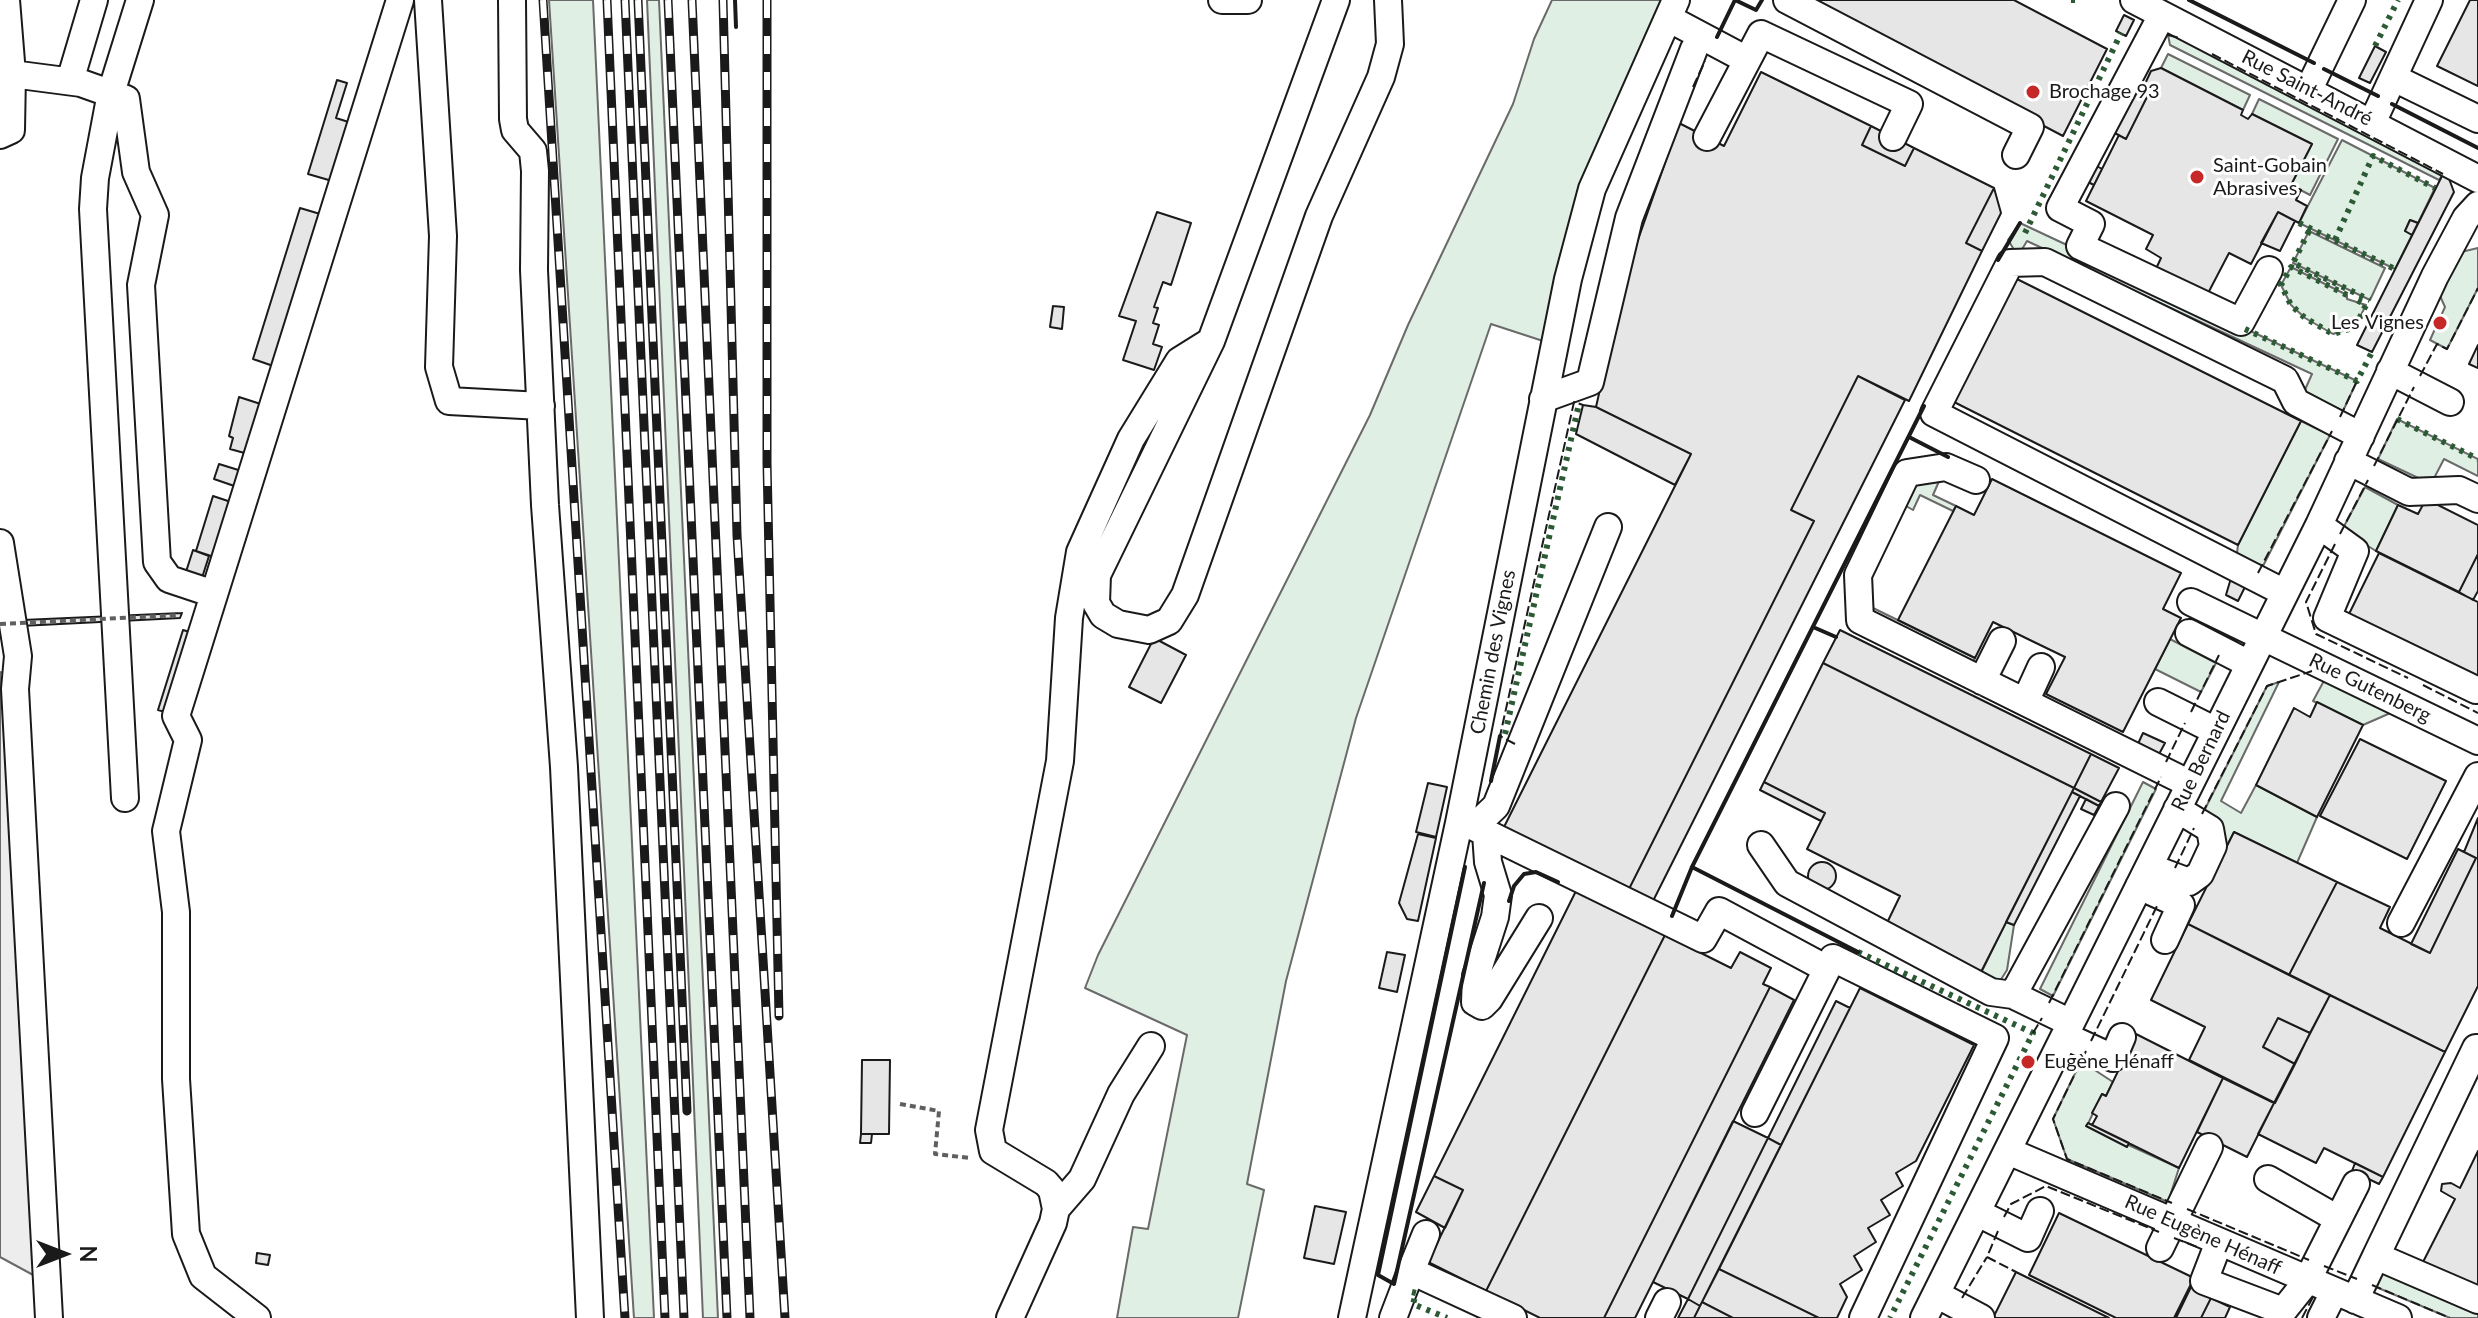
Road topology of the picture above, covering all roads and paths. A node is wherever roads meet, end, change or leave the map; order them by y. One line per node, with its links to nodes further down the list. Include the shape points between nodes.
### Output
1 (6, 0): 19 (street)
2 (94, 0): 21 (street)
3 (140, 0): 23 (street)
4 (400, 0): 46 (street)
5 (428, 0): 37 (street, via 443,236 439,367 449,401)
6 (512, 0): 37 (street, via 513,119 515,130 533,151 535,171)
7 (1222, 0): 8 (street)
8 (1248, 0)
9 (1336, 0): 33 (street)
10 (1388, 0): 33 (street, via 1390,44 1381,77 1319,216 1185,595 1169,621 1149,630 1118,624 1096,603 1097,575)
11 (1787, 0): 29 (street, via 2030,127)
12 (2134, 0): 15 (street, Rue Saint-André)
13 (2350, 0): 22 (street)
14 (2429, 0): 20 (street)
15 (2162, 15): 22 (street, Rue Saint-André); 32 (street, via 2060,208 2091,224 2080,246 2241,322)
16 (1668, 17): 17 (street); 18 (street); 35 (street, Chemin des Vignes, via 1592,189)
17 (1694, 49): 18 (street); 35 (street, via 1629,218 1590,382)
18 (1744, 66): 27 (street); 28 (street, via 1761,34 1909,104)
19 (12, 74): 21 (street); 26 (street, via 11,130)
20 (2394, 78): 24 (street); 25 (street)
21 (70, 81): 23 (street)
22 (2309, 89): 25 (street, Rue Saint-André)
23 (111, 93): 46 (street, via 126,99 136,172 155,215 141,285 157,562 169,579); 65 (street, via 93,209)
24 (2478, 119)
25 (2373, 121): 30 (street, Rue Saint-André)
26 (0, 135)
27 (1707, 137)
28 (1893, 137)
29 (2016, 155)
30 (2478, 179)
31 (2478, 205): 34 (street, Rue Bernard, via 2435,276)
32 (2269, 270)
33 (1211, 341): 83 (street, via 1179,361 1131,439 1080,552 1069,618 1060,761 989,1130)
34 (2390, 371): 36 (street); 38 (street, Rue Bernard)
35 (1543, 399): 68 (street, Chemin des Vignes)
36 (2450, 402)
37 (541, 406): 104 (street)
38 (2361, 436): 39 (street, Rue Bernard); 45 (street, via 2296,402 2285,380 2045,262 2010,263 1934,413)
39 (2348, 461): 41 (street, via 2409,492 2459,490); 42 (street, Rue Bernard)
40 (1976, 480): 56 (street, via 1946,467 1907,473 1858,575 1860,620)
41 (2478, 499)
42 (2319, 525): 45 (street, Rue Bernard); 54 (street, via 2355,551 2327,618)
43 (1608, 527): 68 (street, via 1496,806)
44 (0, 543): 102 (street, via 18,656 15,689)
45 (2285, 593): 51 (street, Rue Bernard)
46 (214, 594): 103 (street, via 176,716 188,740 166,831 176,912 181,1187 195,1263 203,1276)
47 (2191, 602): 51 (street, Rue Gutenberg)
48 (179, 615): 49 (path, bridge)
49 (0, 624)
50 (2189, 633): 53 (street)
51 (2263, 636): 53 (street, Rue Bernard); 60 (street, Rue Gutenberg)
52 (2002, 641): 56 (street)
53 (2249, 664): 61 (street, Rue Bernard)
54 (2426, 666): 57 (street); 60 (street)
55 (2041, 667): 58 (street)
56 (1982, 681): 58 (street)
57 (2476, 690)
58 (2025, 702): 64 (street)
59 (2158, 702): 61 (street)
60 (2402, 704): 62 (street, Rue Gutenberg)
61 (2216, 731): 64 (street, Rue Bernard)
62 (2478, 741)
63 (2478, 776): 72 (street)
64 (2190, 784): 67 (street, Rue Bernard)
65 (125, 798)
66 (2116, 806): 75 (street)
67 (2177, 809): 70 (street, Rue Bernard); 70 (street, via 2210,829 2213,846 2200,874 2189,882)
68 (1473, 827): 71 (street, via 1498,895 1476,976 1475,1002 1482,1006 1489,999); 74 (street, via 1703,939 1719,911); 101 (street, Chemin des Vignes)
69 (1761, 845): 75 (street, via 1787,883 1991,992)
70 (2144, 876): 73 (street, via 2181,905); 76 (street, Rue Bernard)
71 (1539, 918)
72 (2401, 923)
73 (2165, 940)
74 (1827, 969): 81 (street); 108 (street, via 1833,958 1995,1038)
75 (2013, 995): 76 (street)
76 (2068, 1030): 77 (street, via 2113,1058); 84 (street, Rue Bernard)
77 (2122, 1037)
78 (1151, 1046): 87 (street, via 1121,1094 1082,1179)
79 (2476, 1048): 95 (street)
80 (900, 1104): 83 (path, via 939,1111 935,1154 972,1159)
81 (1755, 1113)
82 (2209, 1147): 91 (street)
83 (993, 1151): 87 (street, via 1046,1183)
84 (2008, 1151): 89 (street, Rue Bernard); 91 (street, Rue Eugène Hénaff)
85 (2268, 1179): 90 (street)
86 (2356, 1184): 90 (street)
87 (1056, 1209): 105 (street)
88 (2040, 1211): 89 (street, via 2028,1238)
89 (1978, 1213): 98 (street, Rue Bernard)
90 (2338, 1219): 97 (street)
91 (2173, 1222): 93 (street, Rue Eugène Hénaff); 94 (street)
92 (1426, 1234): 96 (street)
93 (2219, 1242): 97 (street, Rue Eugène Hénaff); 97 (street, via 2204,1281 2283,1311)
94 (2160, 1248)
95 (2376, 1256): 99 (street); 100 (street)
96 (1411, 1271): 106 (street); 107 (street)
97 (2307, 1281): 99 (street, Rue Eugène Hénaff)
98 (1936, 1294): 109 (street, Rue Bernard); 110 (street)
99 (2345, 1296): 111 (street); 112 (street, Rue Eugène Hénaff)
100 (2478, 1300)
101 (1354, 1317)
102 (49, 1318)
103 (257, 1318)
104 (590, 1318)
105 (1010, 1318)
106 (1393, 1318)
107 (1513, 1318)
108 (1863, 1318)
109 (1924, 1318)
110 (1981, 1318)
111 (2321, 1318)
112 (2397, 1318)

